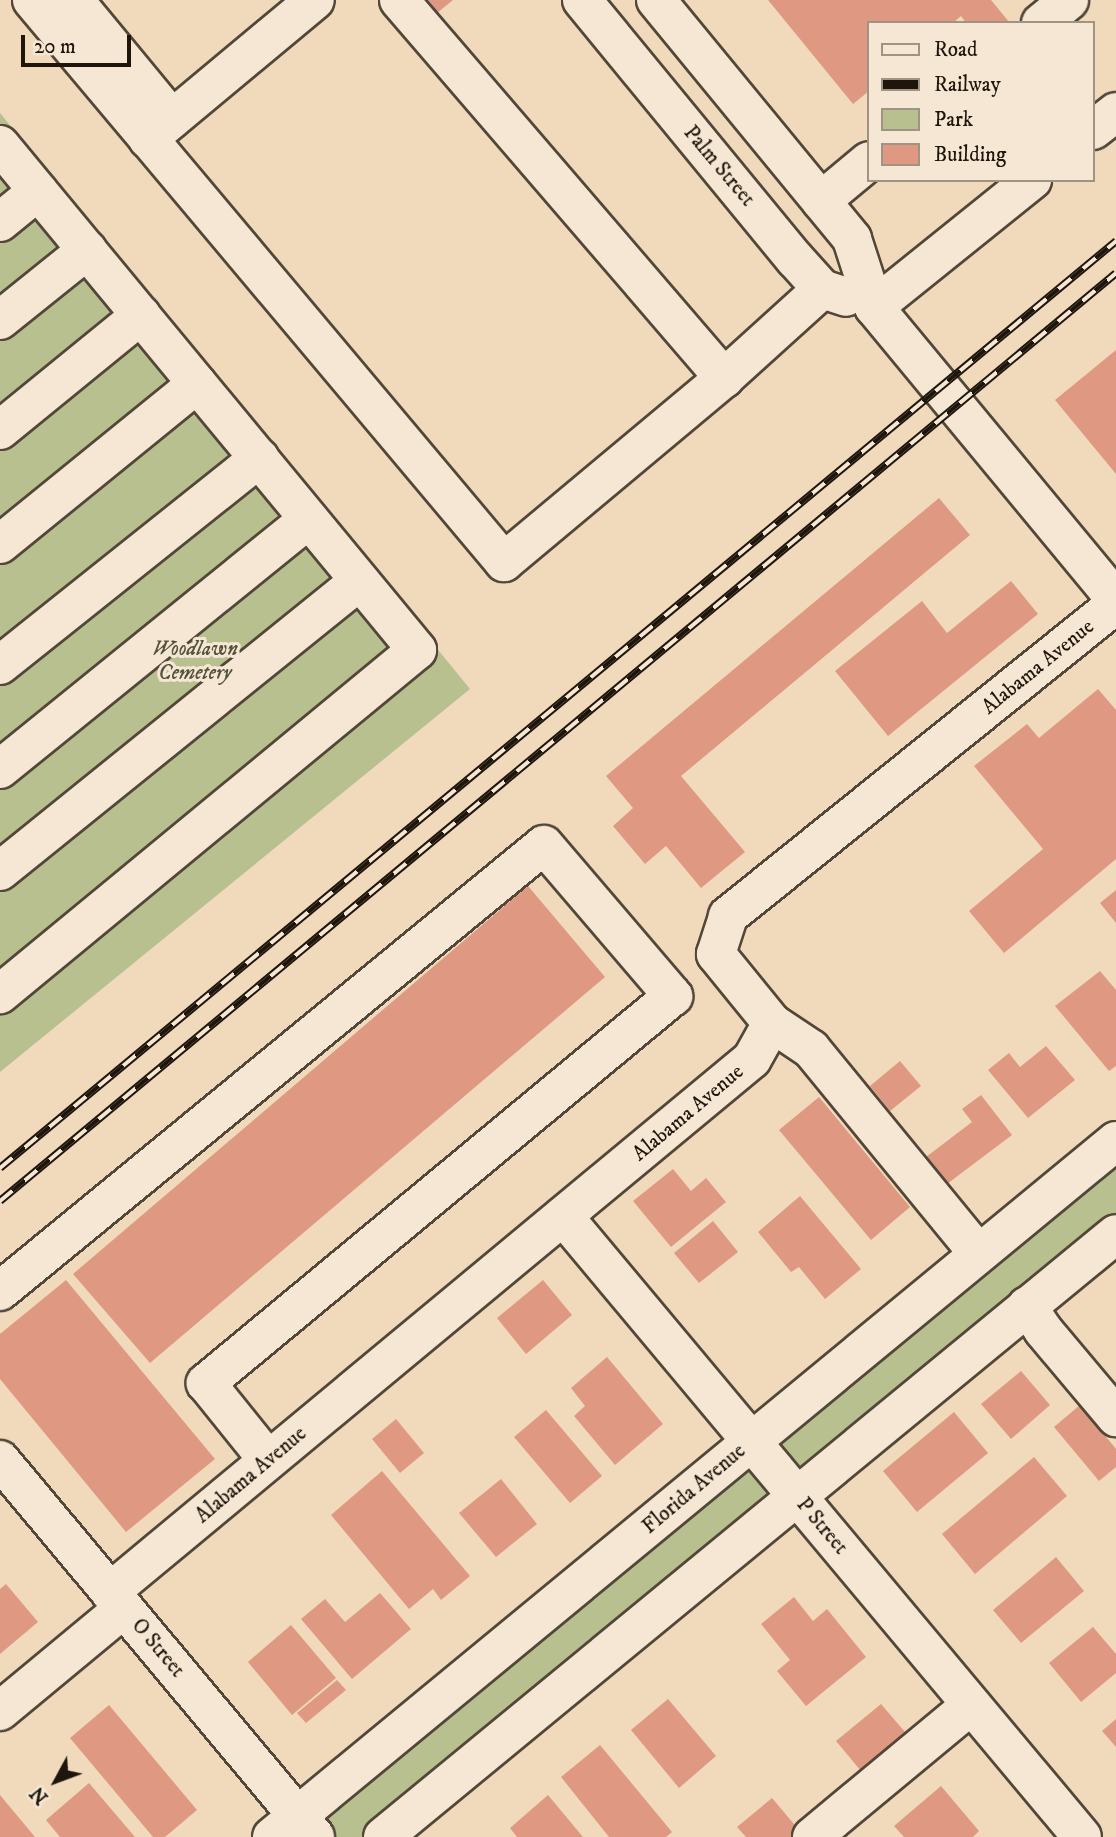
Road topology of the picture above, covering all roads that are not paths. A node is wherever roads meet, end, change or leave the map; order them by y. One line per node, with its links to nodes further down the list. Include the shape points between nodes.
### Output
1 (32, 0): 11 (street)
2 (74, 0): 11 (street)
3 (315, 0): 11 (street)
4 (399, 0): 23 (street)
5 (582, 0): 19 (street, Palm Street)
6 (656, 0): 16 (street)
7 (1069, 0): 8 (street)
8 (1043, 21)
9 (1116, 112): 10 (street)
10 (1095, 128)
11 (160, 129): 23 (street, via 504,562)
12 (0, 145): 15 (street)
13 (867, 164): 16 (street)
14 (1030, 182): 20 (street)
15 (38, 191): 17 (street); 18 (street)
16 (821, 201): 20 (street, via 852,239)
17 (0, 222)
18 (87, 250): 21 (street); 22 (street)
19 (822, 289): 20 (street); 23 (street)
20 (874, 307): 30 (street)
21 (141, 315): 24 (street); 25 (street)
22 (0, 320)
23 (724, 378)
24 (198, 384): 26 (street); 28 (street)
25 (0, 430)
26 (259, 458): 27 (street); 31 (street)
27 (309, 519): 29 (street); 32 (street)
28 (0, 544)
29 (360, 581): 33 (street); 34 (street, via 416,650)
30 (1116, 602): 35 (street, Alabama Avenue, via 728,916 716,954)
31 (0, 665)
32 (0, 769)
33 (0, 871)
34 (0, 994)
35 (772, 1023): 37 (street, Alabama Avenue, via 752,1059); 39 (street, via 811,1049)
36 (1116, 1140): 39 (street, Florida Avenue)
37 (563, 1216): 43 (street, P Street); 45 (street, Alabama Avenue)
38 (1116, 1234): 41 (street)
39 (978, 1253): 43 (street, Florida Avenue)
40 (0, 1291): 45 (street, via 544,845 673,996 206,1383)
41 (1027, 1306): 42 (street); 46 (street)
42 (1116, 1417)
43 (751, 1441): 46 (street, P Street); 50 (street, Florida Avenue)
44 (0, 1460): 47 (street, O Street)
45 (268, 1460): 47 (street, Alabama Avenue)
46 (797, 1496): 48 (street, P Street); 51 (street)
47 (117, 1600): 49 (street, Alabama Avenue); 50 (street, O Street)
48 (971, 1705): 52 (street); 53 (street, P Street)
49 (0, 1711)
50 (296, 1830)
51 (383, 1837)
52 (812, 1837)
53 (1082, 1837)

